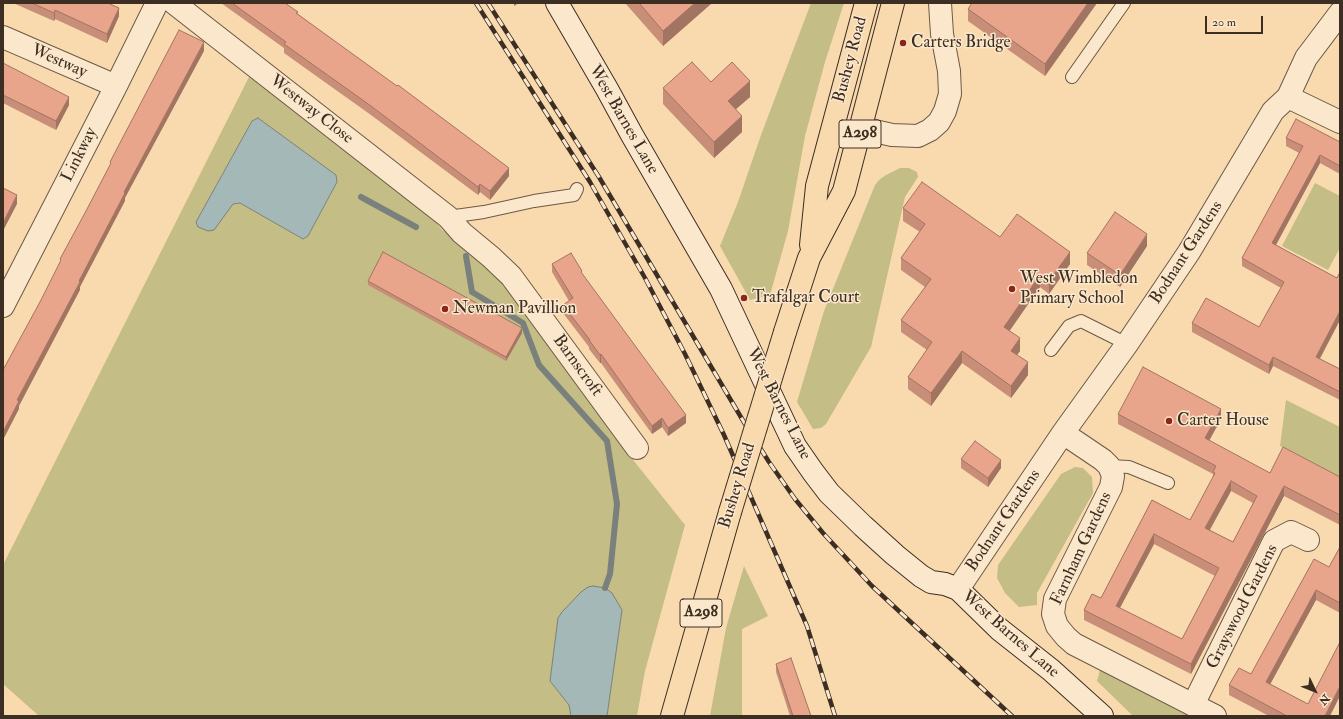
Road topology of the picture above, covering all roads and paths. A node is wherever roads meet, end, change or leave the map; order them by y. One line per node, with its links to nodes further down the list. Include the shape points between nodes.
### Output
1 (156, 3): 11 (street, Linkway)
2 (174, 3): 16 (street, Westway Close)
3 (557, 3): 26 (street, West Barnes Lane, via 721,289 795,446 830,493 895,555 931,582 945,584)
4 (866, 3): 17 (main road, Bushey Road / A298, via 817,186)
5 (893, 3): 14 (main road, Bushey Road / A298)
6 (940, 3): 14 (street, via 950,94 939,122 918,136 896,136)
7 (1124, 3): 10 (lane)
8 (1340, 13): 12 (street, Bodnant Gardens, via 1306,58)
9 (3, 37): 11 (street, Westway)
10 (1072, 77)
11 (116, 86): 18 (street, Linkway)
12 (1288, 97): 13 (street); 19 (street, Bodnant Gardens, via 1273,111 1189,252)
13 (1340, 122)
14 (861, 128): 17 (main road, Bushey Road / A298, via 844,191)
15 (577, 189): 16 (lane, via 574,195)
16 (448, 217): 22 (street, Barnscroft, via 462,233 511,276)
17 (809, 258): 28 (main road, Bushey Road / A298, bridge, via 730,512)
18 (3, 306)
19 (1127, 344): 20 (lane, via 1081,321 1069,326); 21 (street, Bodnant Gardens)
20 (1051, 350)
21 (1063, 433): 23 (street, Farnham Gardens); 26 (street, Bodnant Gardens)
22 (637, 448)
23 (1109, 466): 24 (lane, via 1129,467); 27 (street, Farnham Gardens, via 1113,476 1111,487 1055,600 1053,614 1057,626 1074,644)
24 (1168, 483)
25 (1308, 540): 27 (street, Grayswood Gardens, via 1292,532 1274,541)
26 (958, 590): 29 (street, West Barnes Lane, via 999,629 1051,670)
27 (1193, 705): 30 (street, Farnham Gardens)
28 (672, 716)
29 (1102, 716)
30 (1215, 716)

